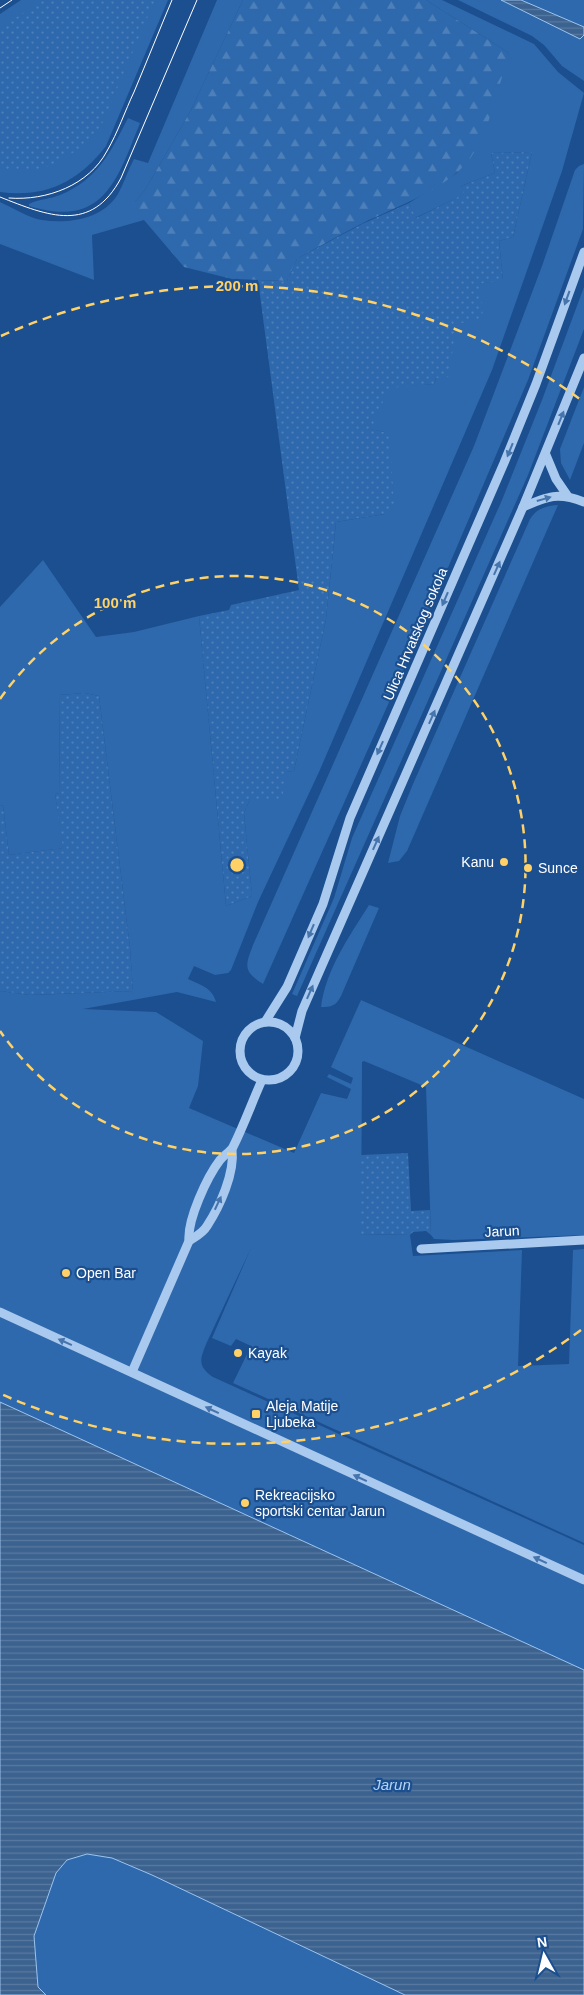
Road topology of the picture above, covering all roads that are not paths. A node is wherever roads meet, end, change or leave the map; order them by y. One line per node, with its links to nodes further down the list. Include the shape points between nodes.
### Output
1 (584, 252): 7 (street, Ulica Hrvatskog sokola, one-way to 7, via 504,463 350,818 323,904 287,986)
2 (584, 358): 3 (street, one-way to 2)
3 (546, 455): 4 (street); 6 (street)
4 (567, 495): 5 (street); 6 (street, one-way to 4)
5 (584, 502)
6 (524, 507): 8 (street, one-way to 6, via 302,1011)
7 (265, 1022): 8 (street, via 282,1025); 9 (street, via 249,1029 243,1036 239,1054 246,1070)
8 (295, 1038): 9 (street, via 298,1054 292,1069 278,1079)
9 (262, 1080): 10 (street)
10 (232, 1149): 12 (street, via 214,1169 191,1219); 12 (street, one-way to 10, via 207,1227 219,1202 232,1167)
11 (584, 1240): 13 (street, Jarun)
12 (189, 1241): 15 (street)
13 (421, 1249)
14 (0, 1312): 15 (street, one-way to 14)
15 (132, 1372): 16 (street, one-way to 15)
16 (584, 1580)

